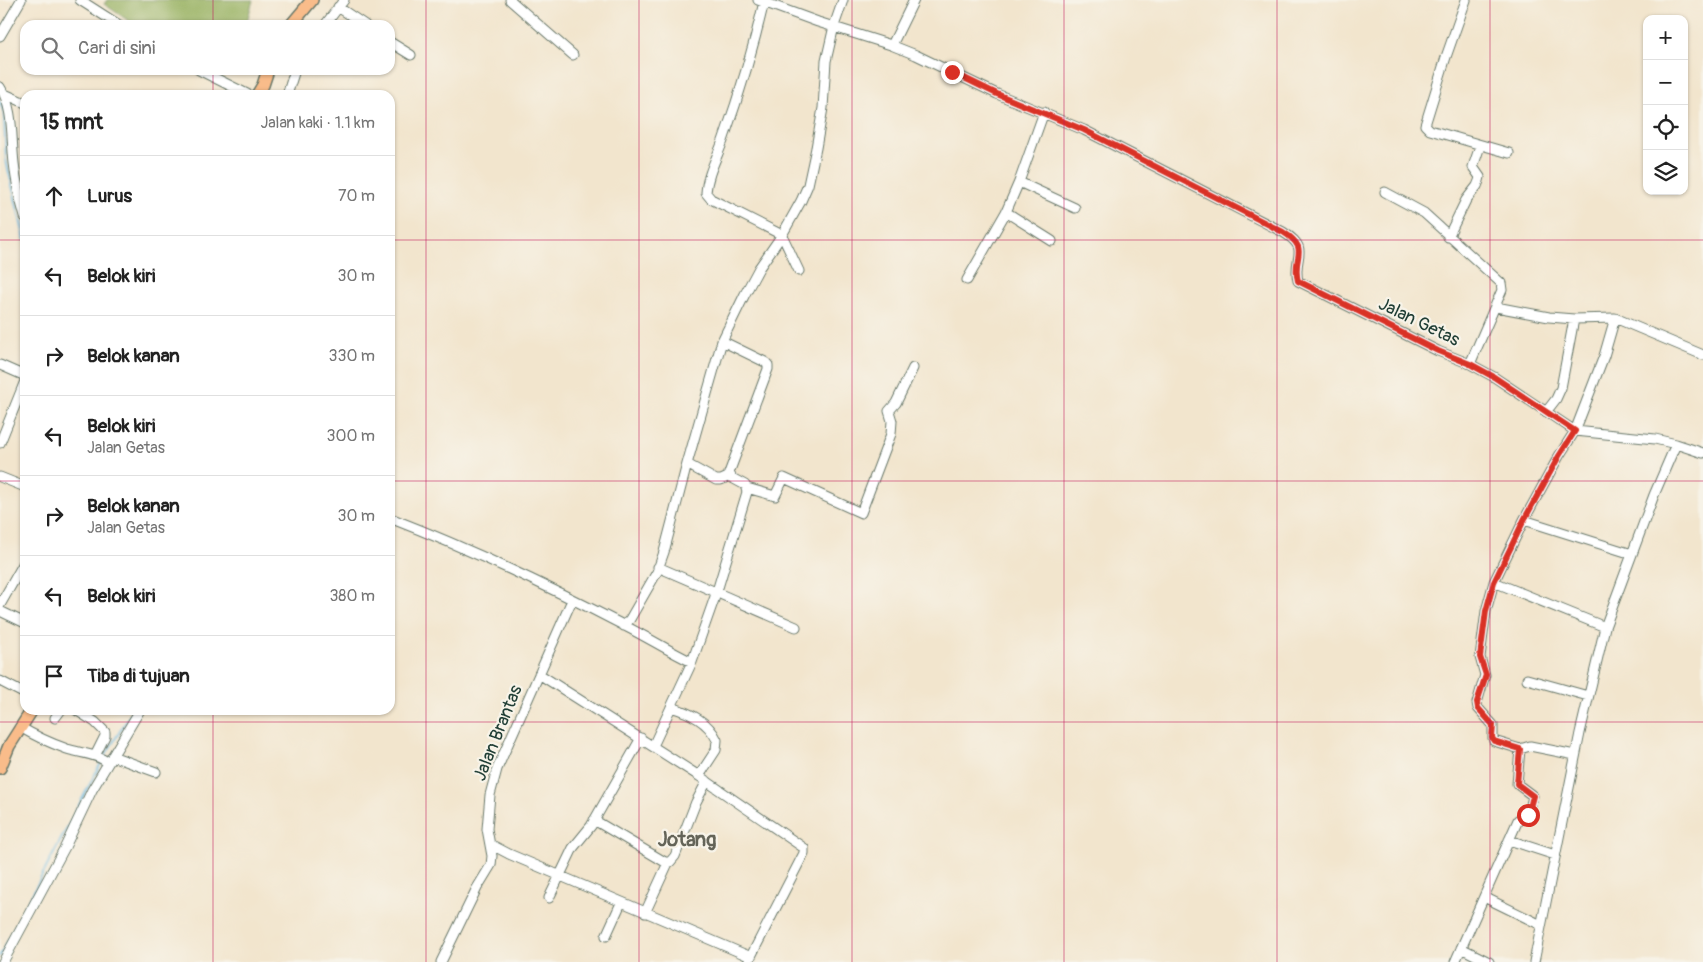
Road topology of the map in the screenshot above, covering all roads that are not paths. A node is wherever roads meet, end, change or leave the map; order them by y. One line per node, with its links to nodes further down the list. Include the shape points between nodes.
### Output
1 (21, 0): 15 (street)
2 (80, 0): 10 (street)
3 (312, 0): 11 (main road)
4 (510, 0): 19 (street)
5 (843, 0): 14 (street)
6 (914, 0): 17 (street)
7 (1466, 0): 29 (street, via 1425,125 1430,130)
8 (761, 1): 14 (street); 36 (street, via 748,67 706,193 711,199)
9 (341, 4): 12 (street); 13 (street)
10 (111, 20)
11 (295, 20)
12 (329, 20)
13 (359, 20)
14 (834, 26): 17 (street); 36 (street, via 811,171 801,201)
15 (0, 36)
16 (395, 45): 18 (street)
17 (892, 45): 28 (street)
18 (411, 55)
19 (573, 55)
20 (209, 75): 24 (street)
21 (266, 75): 25 (main road)
22 (294, 75): 26 (street)
23 (2, 90): 27 (street); 33 (street, via 11,127)
24 (238, 90)
25 (260, 90)
26 (289, 90)
27 (20, 100)
28 (1044, 112): 31 (street); 46 (street, Jalan Getas, via 1130,153 1295,240 1299,245 1298,281)
29 (1480, 146): 30 (street); 37 (street, via 1473,167 1480,181 1466,200)
30 (1509, 154)
31 (1019, 182): 34 (street); 35 (street)
32 (1385, 192): 37 (street, via 1424,213)
33 (20, 193)
34 (1076, 208)
35 (1006, 212): 38 (street); 40 (street)
36 (782, 235): 39 (street); 44 (street, via 759,268)
37 (1448, 237): 41 (street, via 1501,283)
38 (1052, 241)
39 (799, 270)
40 (967, 280)
41 (1496, 307): 43 (street); 46 (street)
42 (1615, 318): 43 (street); 45 (street); 52 (street)
43 (1574, 319): 51 (street, via 1561,388)
44 (722, 340): 56 (street); 57 (street, via 768,365)
45 (1703, 355)
46 (1470, 364): 51 (street, Jalan Getas)
47 (0, 365): 49 (street)
48 (914, 368): 60 (street, via 889,411 891,434 861,513 784,478 775,496)
49 (20, 374)
50 (20, 393): 53 (street)
51 (1546, 412): 52 (street, Jalan Getas)
52 (1575, 431): 54 (street, Jalan Getas); 62 (street)
53 (0, 443)
54 (1676, 444): 55 (street, Jalan Getas); 63 (street)
55 (1703, 453)
56 (687, 464): 57 (street, via 716,480); 64 (street)
57 (730, 476): 60 (street)
58 (0, 477): 59 (street)
59 (20, 485)
60 (747, 488): 67 (street)
61 (395, 520): 68 (street, via 447,540)
62 (1524, 520): 63 (street); 66 (street)
63 (1632, 554): 74 (street)
64 (658, 567): 67 (street); 72 (street)
65 (20, 570): 69 (street)
66 (1494, 582): 74 (street); 90 (street, via 1486,611 1480,657 1486,675 1477,702 1478,708 1493,725 1494,741)
67 (716, 593): 73 (street); 75 (street)
68 (572, 600): 72 (street); 76 (street, Jalan Brantas)
69 (0, 605)
70 (0, 611): 71 (street)
71 (20, 621)
72 (624, 626): 75 (street)
73 (796, 627)
74 (1605, 627): 80 (street)
75 (692, 662): 81 (street)
76 (539, 674): 88 (street); 98 (street, Jalan Brantas, via 497,769 490,795 487,828)
77 (1527, 678): 80 (street)
78 (0, 681): 79 (street)
79 (20, 691)
80 (1588, 696): 91 (street)
81 (671, 707): 89 (street); 95 (street, via 696,717 717,740)
82 (30, 715): 87 (main road)
83 (57, 715): 86 (street)
84 (84, 715): 92 (street, via 105,732)
85 (136, 715): 92 (street)
86 (55, 718)
87 (24, 730): 92 (street); 93 (main road, via 9,746)
88 (641, 738): 89 (street); 96 (street)
89 (653, 746): 95 (street)
90 (1520, 749): 91 (street, via 1530,746); 97 (street, via 1517,784 1533,798 1528,814 1518,820)
91 (1575, 755): 99 (street)
92 (104, 759): 94 (street); 110 (street, via 65,847)
93 (0, 766)
94 (156, 772)
95 (703, 779): 100 (street, via 675,856); 109 (street, via 804,848)
96 (594, 820): 100 (street); 101 (street, via 574,848)
97 (1509, 840): 99 (street); 102 (street)
98 (490, 844): 101 (street); 111 (street, Jalan Brantas, via 491,864)
99 (1555, 855): 106 (street)
100 (668, 863): 105 (street)
101 (560, 876): 103 (street); 104 (street)
102 (1484, 897): 106 (street); 108 (street)
103 (549, 898)
104 (621, 903): 105 (street); 107 (street)
105 (645, 913): 109 (street)
106 (1541, 925): 114 (street)
107 (606, 936)
108 (1461, 948): 112 (street); 113 (street)
109 (749, 960)
110 (3, 962)
111 (441, 962)
112 (1455, 962)
113 (1489, 962)
114 (1534, 962)

